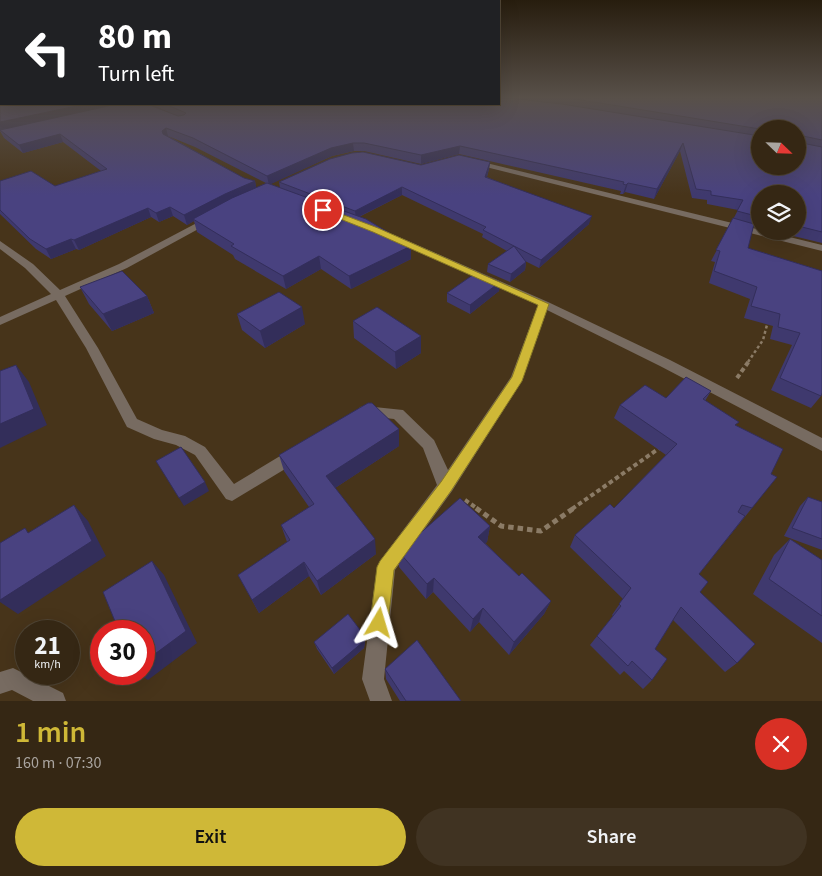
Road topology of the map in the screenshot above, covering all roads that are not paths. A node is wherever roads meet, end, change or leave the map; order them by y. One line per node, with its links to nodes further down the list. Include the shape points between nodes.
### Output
1 (459, 158): 5 (street)
2 (223, 212): 6 (street, via 123,266)
3 (384, 234): 7 (street)
4 (0, 244): 6 (street)
5 (822, 248)
6 (59, 295): 8 (street); 11 (street, via 132,423 180,440 200,451 232,494)
7 (544, 304): 10 (street); 12 (street, via 517,378)
8 (0, 321)
9 (358, 416): 12 (street, via 366,411 398,414 429,444)
10 (822, 445)
11 (307, 447)
12 (446, 486): 15 (street, via 386,567 373,679)
13 (0, 683): 14 (street, via 13,679)
14 (54, 701)
15 (381, 701)

